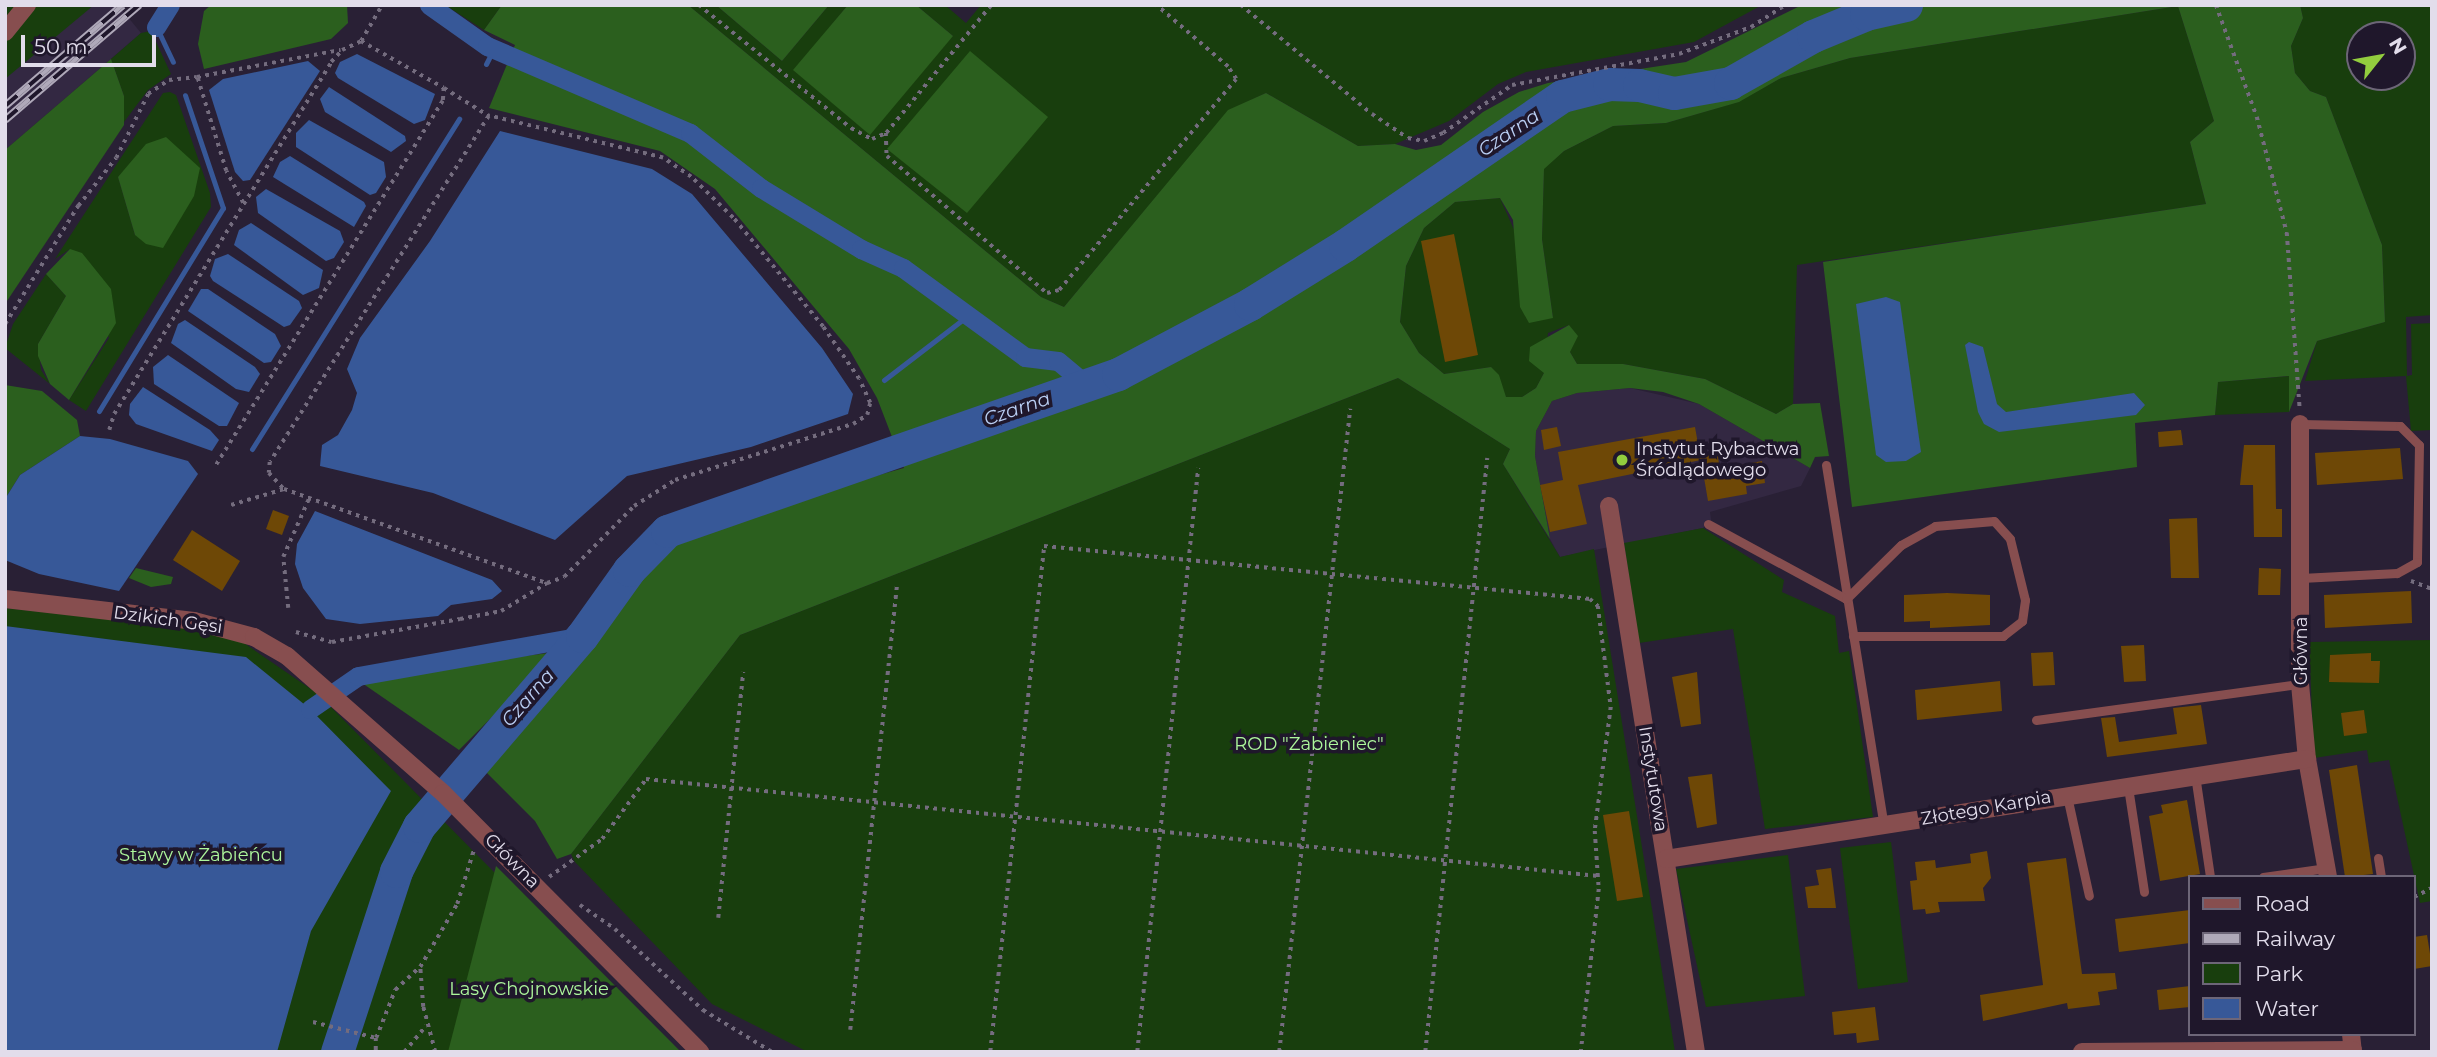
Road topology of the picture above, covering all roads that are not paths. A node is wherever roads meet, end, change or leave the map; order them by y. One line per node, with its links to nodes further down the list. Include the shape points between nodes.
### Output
1 (27, 5): 2 (street)
2 (5, 32)
3 (2301, 424): 7 (street, Główna); 7 (lane, via 2400,426 2419,445 2417,562 2397,573)
4 (1826, 465): 9 (lane)
5 (1609, 506): 20 (street, Instytutowa)
6 (1708, 524): 9 (lane)
7 (2301, 578): 12 (street, Główna)
8 (5, 598): 11 (street, Dzikich Gęsi, via 237,631 270,645)
9 (1846, 598): 10 (lane); 10 (lane, via 1901,545 1935,526 1994,521 2010,539 2025,600 2022,621 2003,636)
10 (1853, 636): 18 (lane)
11 (316, 679): 28 (street, Główna, via 463,812)
12 (2300, 684): 13 (lane); 14 (street, Główna)
13 (2036, 720)
14 (2307, 759): 15 (street, Złotego Karpia); 21 (street, Główna)
15 (2195, 775): 16 (street, Złotego Karpia); 22 (lane)
16 (2128, 787): 17 (street, Złotego Karpia); 25 (lane)
17 (2067, 795): 18 (street, Złotego Karpia); 26 (lane)
18 (1884, 826): 20 (street, Złotego Karpia)
19 (2378, 858): 24 (lane)
20 (1666, 859): 29 (street, Instytutowa)
21 (2327, 872): 23 (lane)
22 (2210, 875)
23 (2289, 875)
24 (2381, 875)
25 (2144, 892)
26 (2089, 896)
27 (2353, 1045): 30 (street)
28 (700, 1052)
29 (1696, 1052)
30 (2082, 1052)

